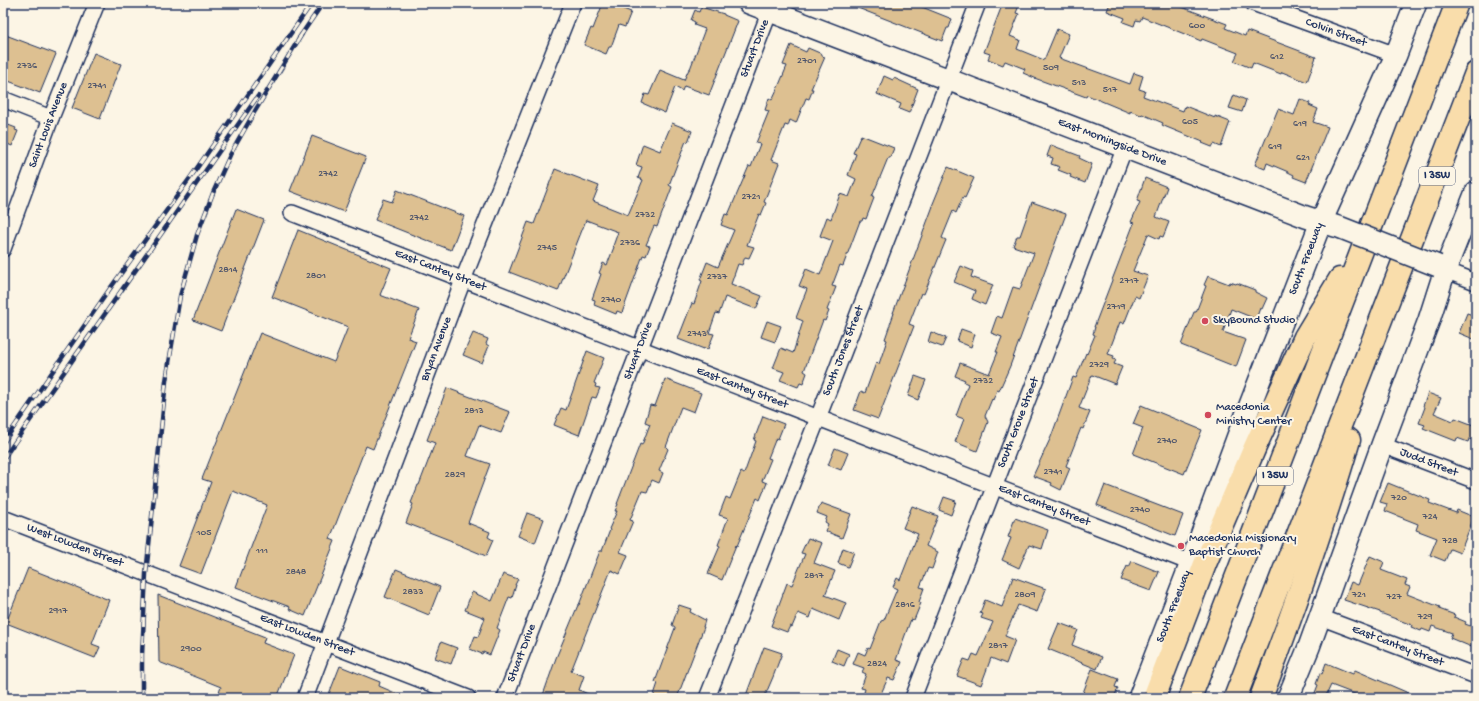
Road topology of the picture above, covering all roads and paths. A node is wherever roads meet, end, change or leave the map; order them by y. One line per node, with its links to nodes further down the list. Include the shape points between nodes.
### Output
1 (97, 3): 13 (street, Saint Louis Avenue)
2 (573, 3): 22 (street, Bryan Avenue)
3 (748, 3): 8 (main road, East Morningside Drive)
4 (978, 3): 11 (street, South Jones Street)
5 (1253, 3): 9 (street, Colvin Street)
6 (1416, 3): 9 (main road, South Freeway)
7 (1457, 3): 16 (highway, I 35W)
8 (771, 7): 11 (main road, East Morningside Drive); 24 (street, Stuart Drive)
9 (1396, 55): 18 (main road, South Freeway)
10 (1476, 73): 21 (highway, I 35W)
11 (949, 80): 14 (main road, East Morningside Drive); 25 (street, South Jones Street)
12 (3, 99): 13 (street)
13 (51, 118): 19 (street, Saint Louis Avenue)
14 (1125, 147): 18 (main road, East Morningside Drive); 28 (street, South Grove Street)
15 (1476, 192): 20 (main road)
16 (1380, 204): 41 (highway, via 1356,253 1305,337 1212,549); 42 (highway, I 35W)
17 (292, 214): 22 (street, East Cantey Street)
18 (1330, 225): 20 (main road, East Morningside Drive, bridge); 30 (main road, South Freeway, via 1238,436)
19 (3, 249)
20 (1442, 268): 23 (street, East Morningside Drive); 26 (main road, via 1429,320)
21 (1397, 279): 43 (highway, I 35W); 44 (highway, via 1329,506)
22 (463, 280): 24 (street, East Cantey Street); 33 (street, Bryan Avenue)
23 (1476, 282)
24 (640, 348): 25 (street, East Cantey Street); 37 (street, Stuart Drive)
25 (818, 418): 28 (street, East Cantey Street); 38 (street, South Jones Street)
26 (1382, 445): 27 (street, Judd Street); 32 (main road)
27 (1476, 480)
28 (994, 486): 30 (street, East Cantey Street); 39 (street, South Grove Street)
29 (3, 518): 31 (street, West Lowden Street)
30 (1191, 563): 40 (main road, South Freeway)
31 (146, 574): 33 (street, East Lowden Street)
32 (1320, 617): 34 (street, East Cantey Street); 45 (main road)
33 (327, 643): 35 (street, Bryan Avenue); 36 (street, East Lowden Street)
34 (1476, 676)
35 (305, 698)
36 (468, 698)
37 (505, 698)
38 (707, 698)
39 (913, 698)
40 (1139, 698)
41 (1154, 698)
42 (1190, 698)
43 (1235, 698)
44 (1261, 698)
45 (1288, 698)

